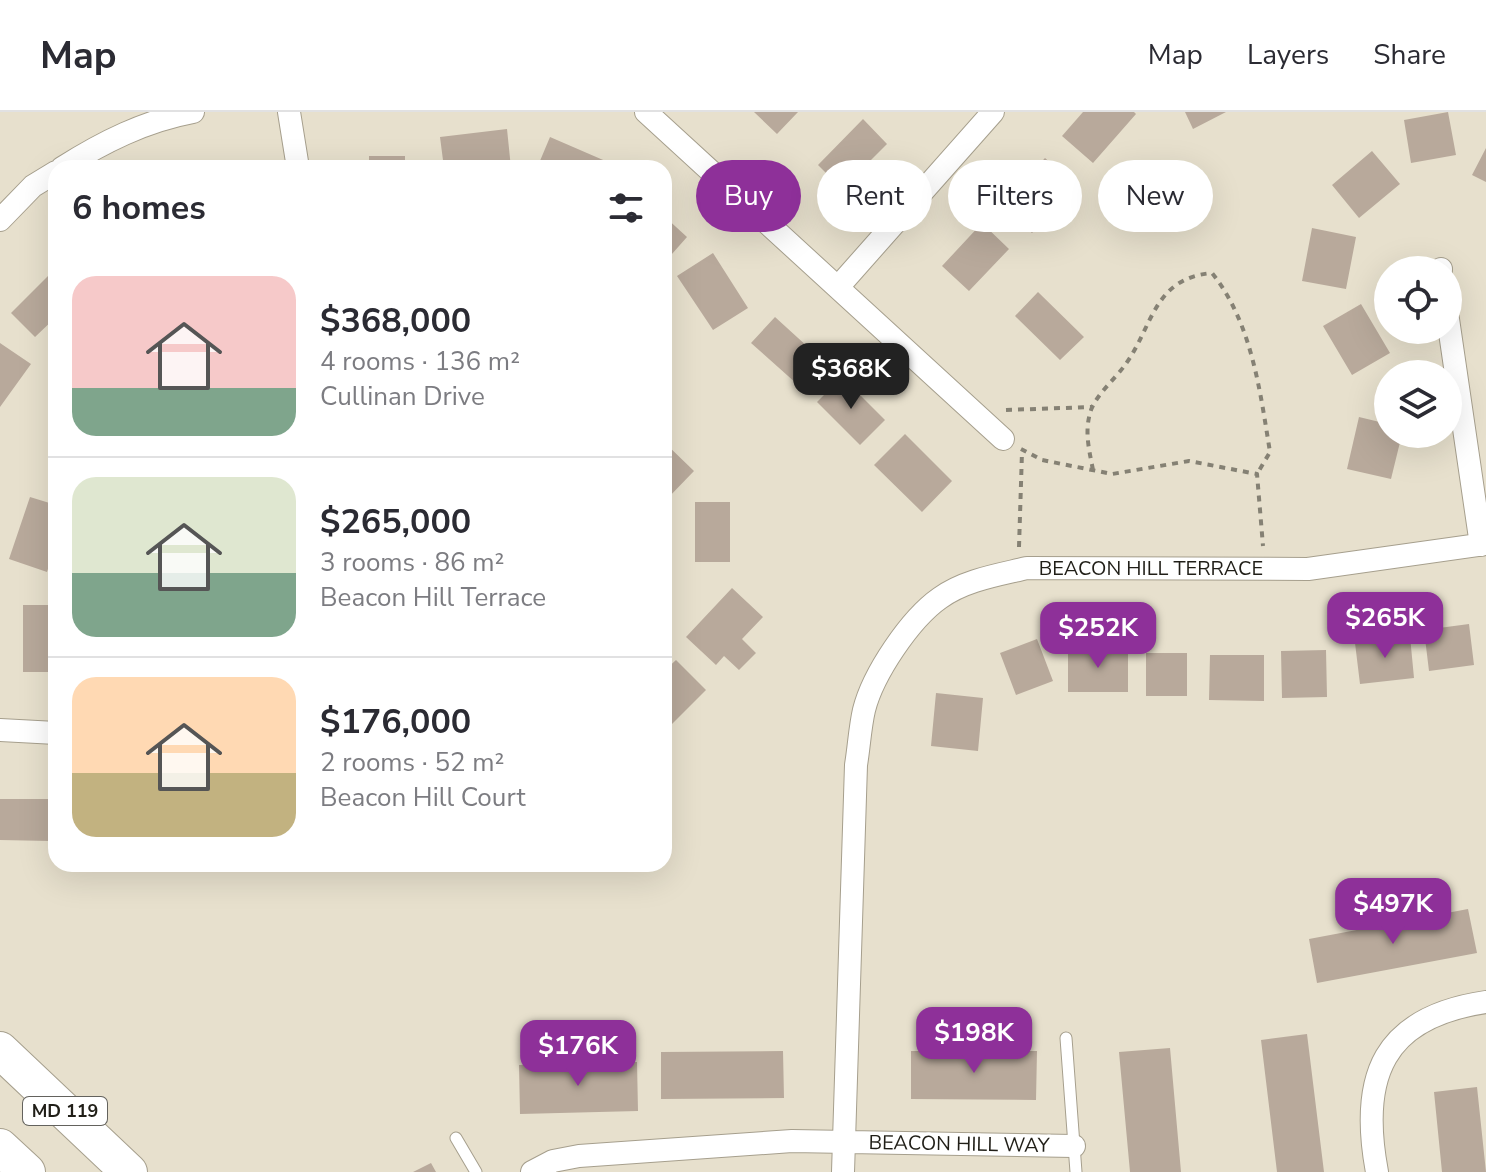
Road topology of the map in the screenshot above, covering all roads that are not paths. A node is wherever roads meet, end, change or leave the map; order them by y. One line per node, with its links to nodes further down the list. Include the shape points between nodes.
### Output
1 (193, 112): 5 (street, via 101,143)
2 (289, 112): 6 (street)
3 (646, 112): 9 (street)
4 (993, 112): 9 (street)
5 (74, 160)
6 (297, 160)
7 (48, 177): 8 (street)
8 (0, 220)
9 (839, 286): 11 (street)
10 (1452, 344): 12 (street)
11 (1013, 444)
12 (1483, 545): 19 (street, BEACON HILL TERRACE, via 1308,569 1019,570 981,578 939,598 881,670 865,708 856,765)
13 (0, 730): 14 (street)
14 (48, 733)
15 (1486, 1002): 28 (street, via 1424,1018 1397,1041 1377,1073 1370,1103)
16 (1066, 1038): 20 (lane, BEACON HILL WAY)
17 (0, 1050): 23 (main road, MD 119)
18 (456, 1138): 24 (lane)
19 (844, 1143): 20 (street, BEACON HILL WAY); 25 (street, BEACON HILL WAY, via 792,1141 579,1156); 26 (street, BEACON HILL TERRACE)
20 (1074, 1146): 27 (lane, BEACON HILL WAY)
21 (0, 1147): 22 (main road)
22 (27, 1172)
23 (129, 1172)
24 (476, 1172)
25 (532, 1172)
26 (843, 1172)
27 (1076, 1172)
28 (1377, 1172)

